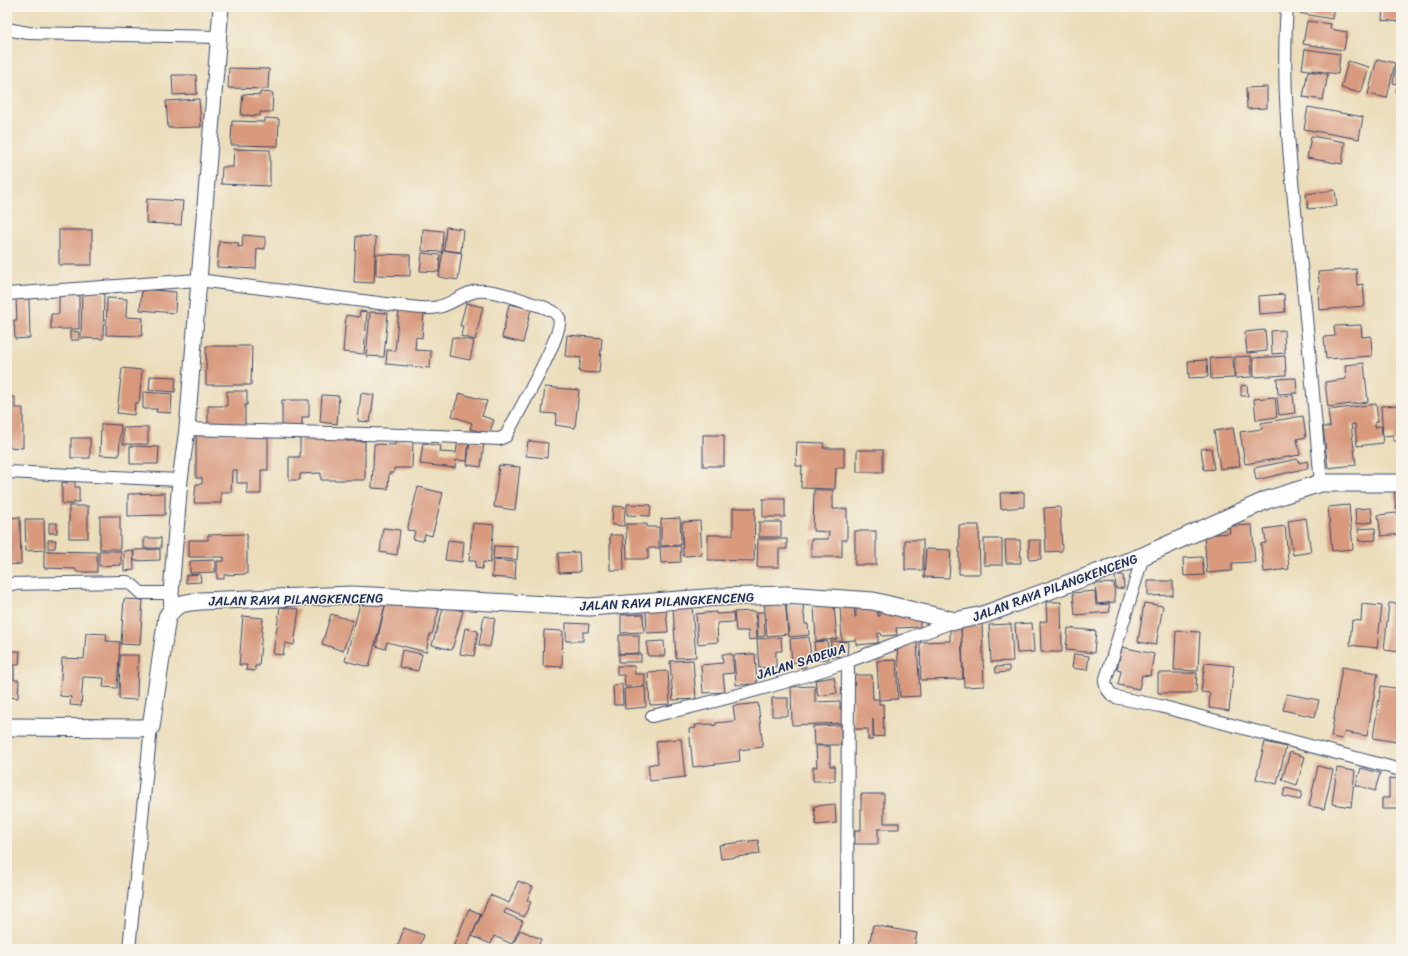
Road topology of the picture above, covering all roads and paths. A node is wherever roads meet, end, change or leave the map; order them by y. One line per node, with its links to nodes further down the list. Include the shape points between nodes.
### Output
1 (221, 7): 4 (street)
2 (1286, 7): 10 (street, via 1284,43 1290,162)
3 (7, 29): 4 (street, via 28,32)
4 (219, 37): 5 (street)
5 (198, 280): 6 (street); 7 (street); 7 (street, via 425,308 438,308 466,293 479,290 510,295 549,309 560,318 560,324 545,361 506,436 499,439)
6 (7, 294)
7 (187, 429): 9 (street)
8 (7, 472): 9 (street)
9 (180, 480): 14 (street)
10 (1321, 483): 11 (main road, JALAN RAYA PILANGKENCENG); 12 (main road, JALAN RAYA PILANGKENCENG, via 1267,500)
11 (1401, 483)
12 (1143, 556): 15 (main road, JALAN RAYA PILANGKENCENG, via 983,615); 20 (street, via 1105,682 1110,693)
13 (7, 584): 14 (street, via 127,582 141,593)
14 (171, 601): 15 (main road, JALAN RAYA PILANGKENCENG, via 184,603 352,595 589,607 719,597 786,595 873,601); 19 (main road)
15 (954, 621): 16 (street, JALAN SADEWA)
16 (848, 662): 17 (street, JALAN SADEWA, via 780,684); 22 (street)
17 (652, 716)
18 (7, 727): 19 (main road)
19 (151, 727): 21 (street)
20 (1401, 770)
21 (129, 949)
22 (847, 949)

